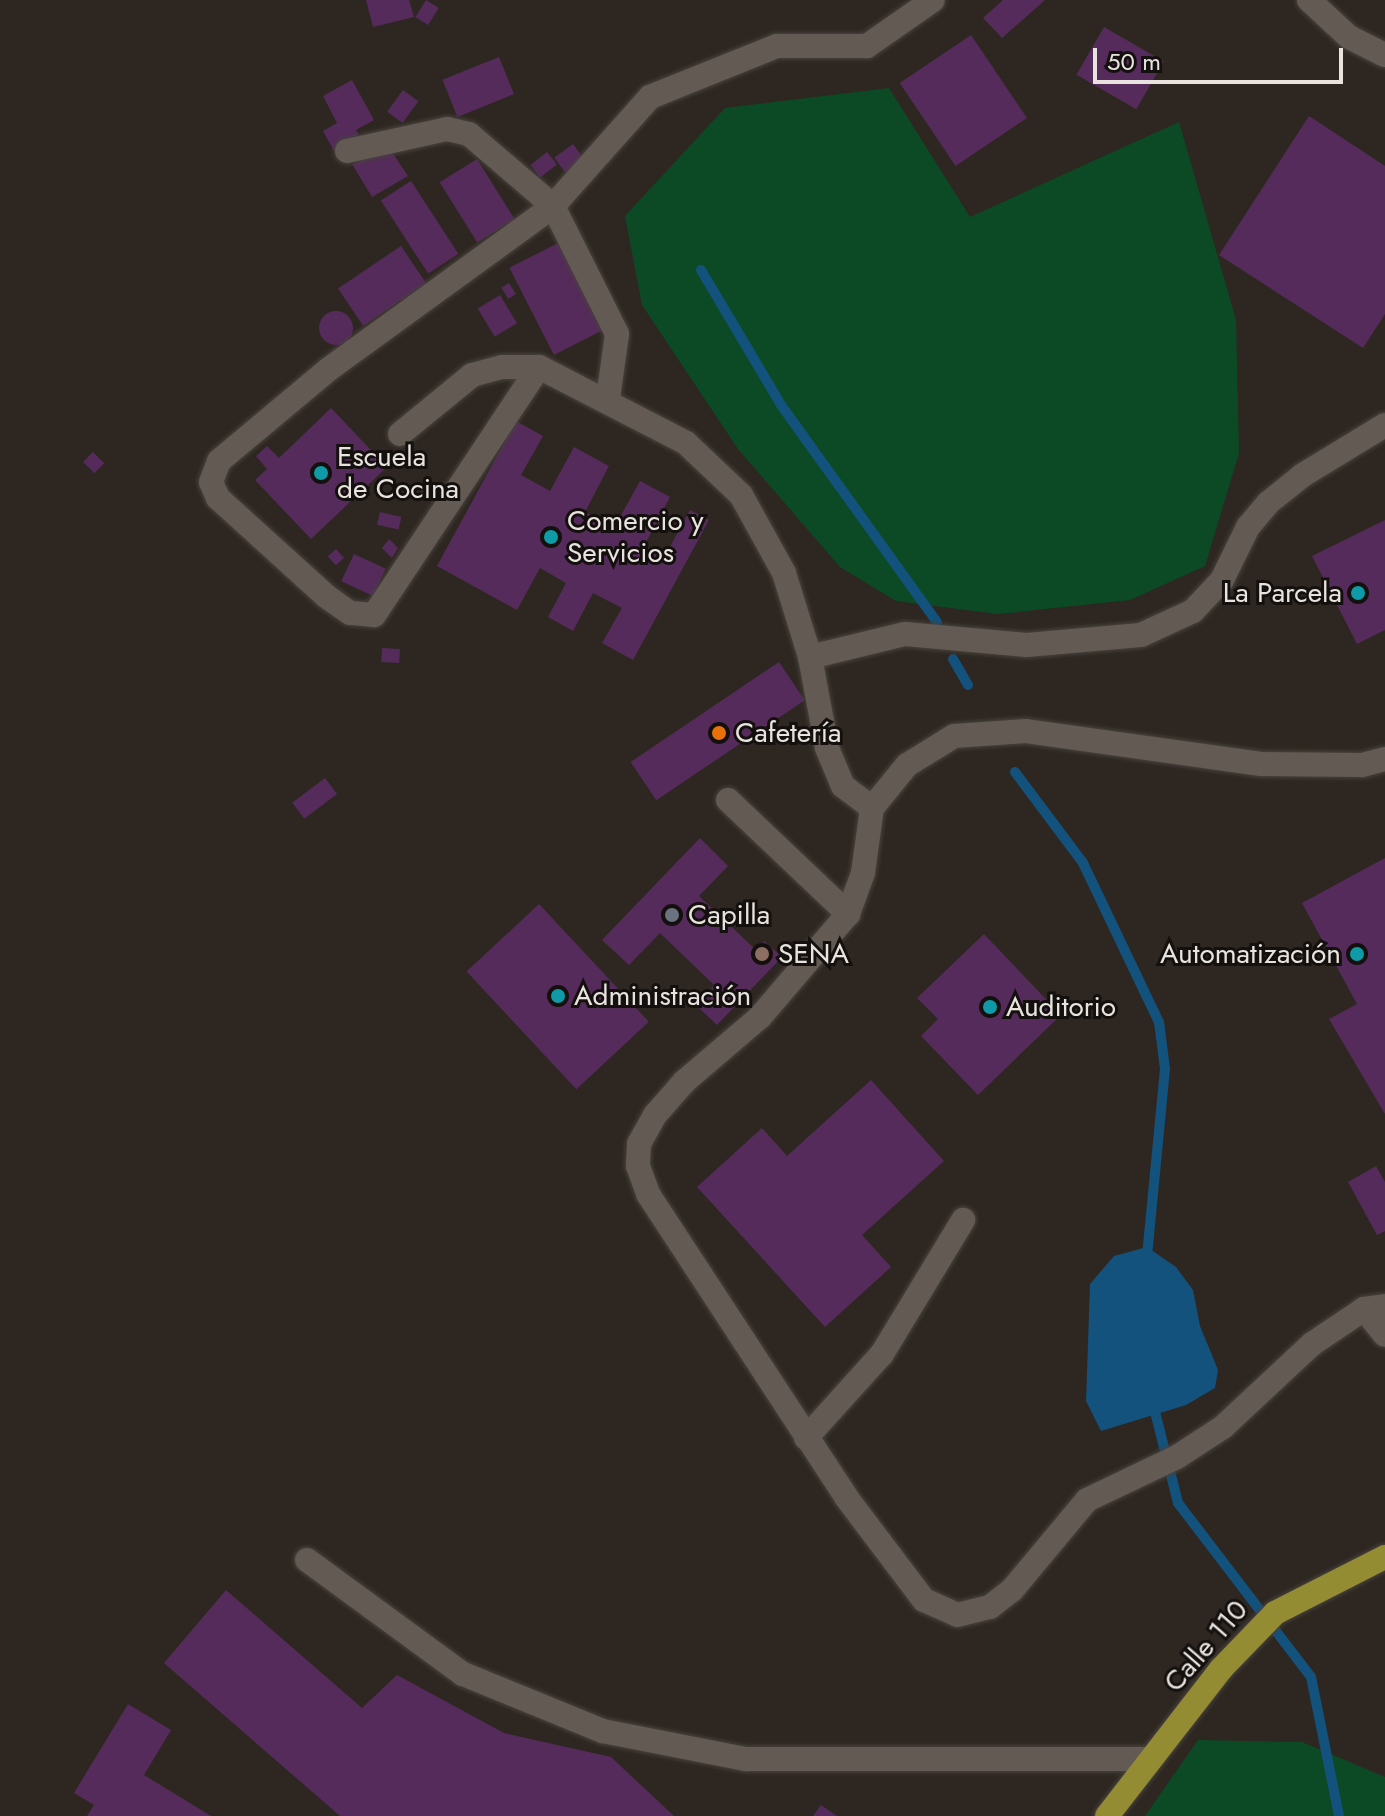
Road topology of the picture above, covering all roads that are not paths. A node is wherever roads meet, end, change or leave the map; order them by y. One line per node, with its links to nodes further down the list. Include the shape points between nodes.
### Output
1 (933, 0): 5 (lane, via 867,46 777,46 650,97)
2 (1309, 0): 3 (lane, via 1349,37)
3 (1385, 55)
4 (347, 151): 5 (lane, via 447,129 469,134)
5 (553, 206): 6 (lane, via 329,369 219,461 211,482 218,498 326,596 350,613 374,615); 7 (lane, via 617,334)
6 (539, 367): 7 (lane); 9 (lane, via 502,367 472,375)
7 (608, 399): 10 (lane, via 686,443 741,495 784,573)
8 (1385, 425): 10 (lane, via 1268,503 1248,527 1222,580 1193,611 1141,635 1027,645 905,634)
9 (400, 434)
10 (810, 657): 13 (lane, via 843,786)
11 (1385, 759): 13 (lane, via 1362,765 1261,764 1026,731 954,736 907,765)
12 (728, 800): 14 (lane)
13 (872, 808): 14 (lane, via 863,873)
14 (848, 914): 18 (lane, via 760,1017 684,1082 639,1144 638,1166 648,1194)
15 (963, 1220): 18 (lane, via 882,1354)
16 (1375, 1307): 17 (lane); 18 (lane, via 1312,1344 1223,1427 1177,1457 1087,1500 1012,1590 990,1607 957,1615 924,1600)
17 (1385, 1335)
18 (806, 1438)
19 (1385, 1557): 21 (main road, Calle 110, via 1275,1613 1221,1669)
20 (307, 1560): 21 (lane, via 463,1674 603,1731 746,1759)
21 (1151, 1759): 22 (main road, Calle 110)
22 (1107, 1816)

